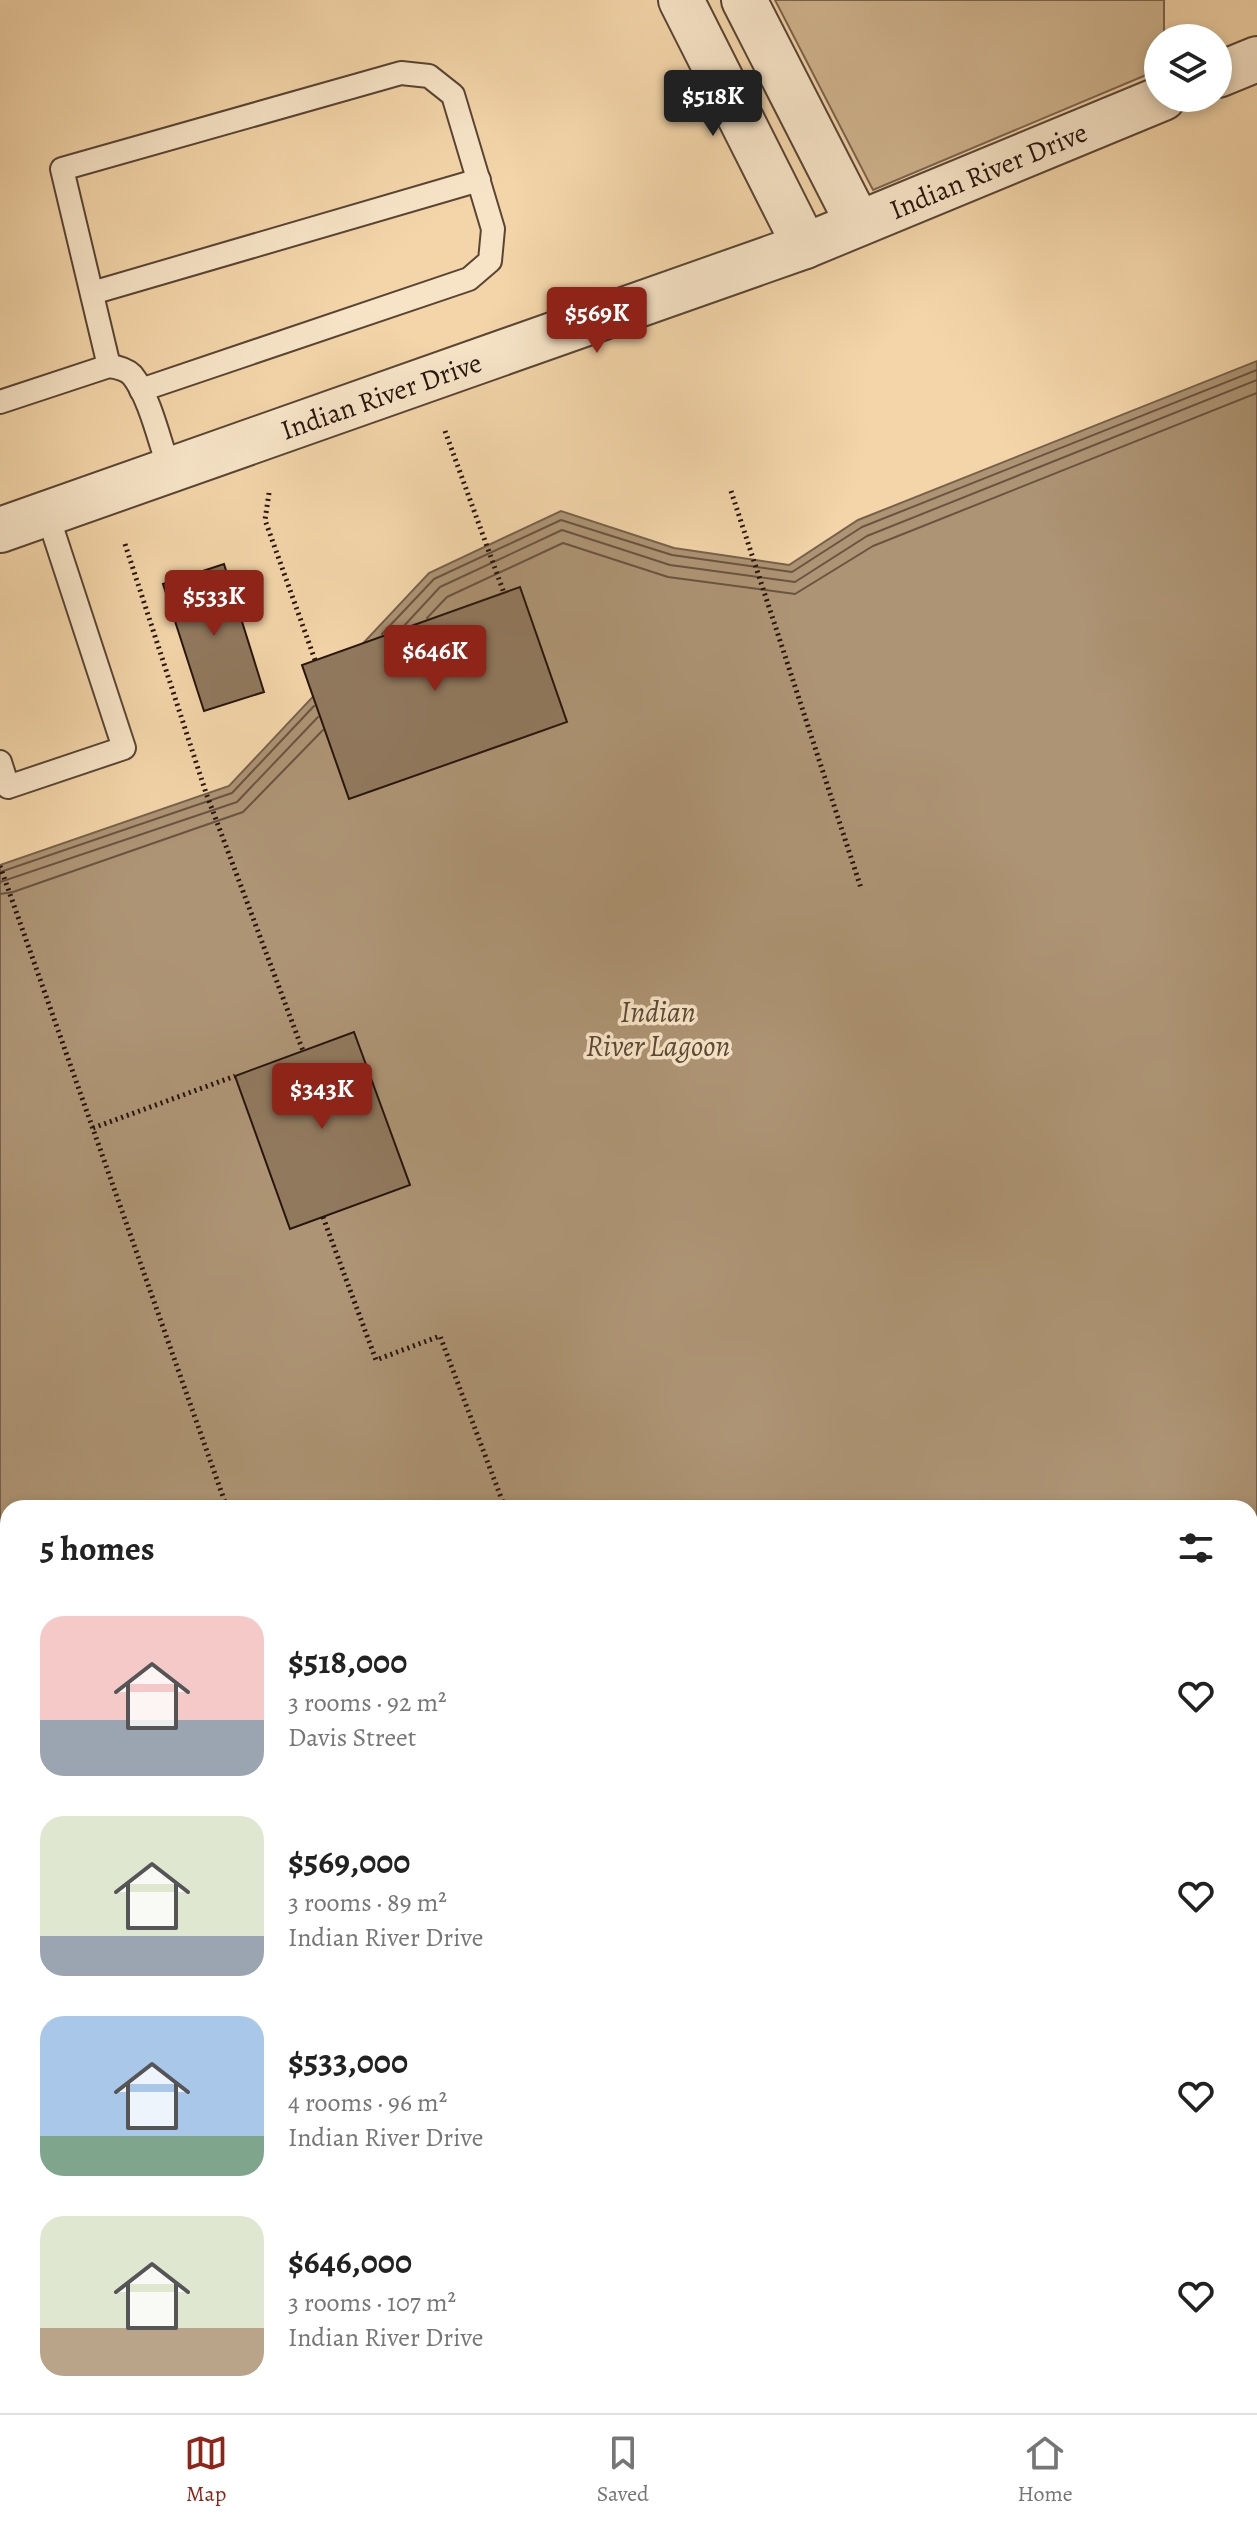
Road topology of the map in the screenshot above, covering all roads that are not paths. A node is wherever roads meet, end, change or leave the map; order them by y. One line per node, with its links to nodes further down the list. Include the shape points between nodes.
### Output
1 (681, 0): 8 (street)
2 (744, 0): 7 (street)
3 (1257, 59): 4 (street)
4 (1232, 69)
5 (1144, 106): 7 (street, Indian River Drive)
6 (479, 180): 9 (lane); 9 (lane, via 453,95 429,76 401,73 62,169); 11 (lane, via 493,229 490,261 469,279)
7 (858, 223): 8 (street, Indian River Drive)
8 (805, 246): 13 (street, Indian River Drive)
9 (92, 293): 10 (lane)
10 (109, 366): 11 (lane, via 130,373); 12 (lane)
11 (141, 390): 13 (lane)
12 (0, 402)
13 (170, 471): 14 (street, Indian River Drive)
14 (47, 513): 15 (street, Indian River Drive); 16 (lane, via 124,748 8,787)
15 (0, 530)
16 (0, 762)

